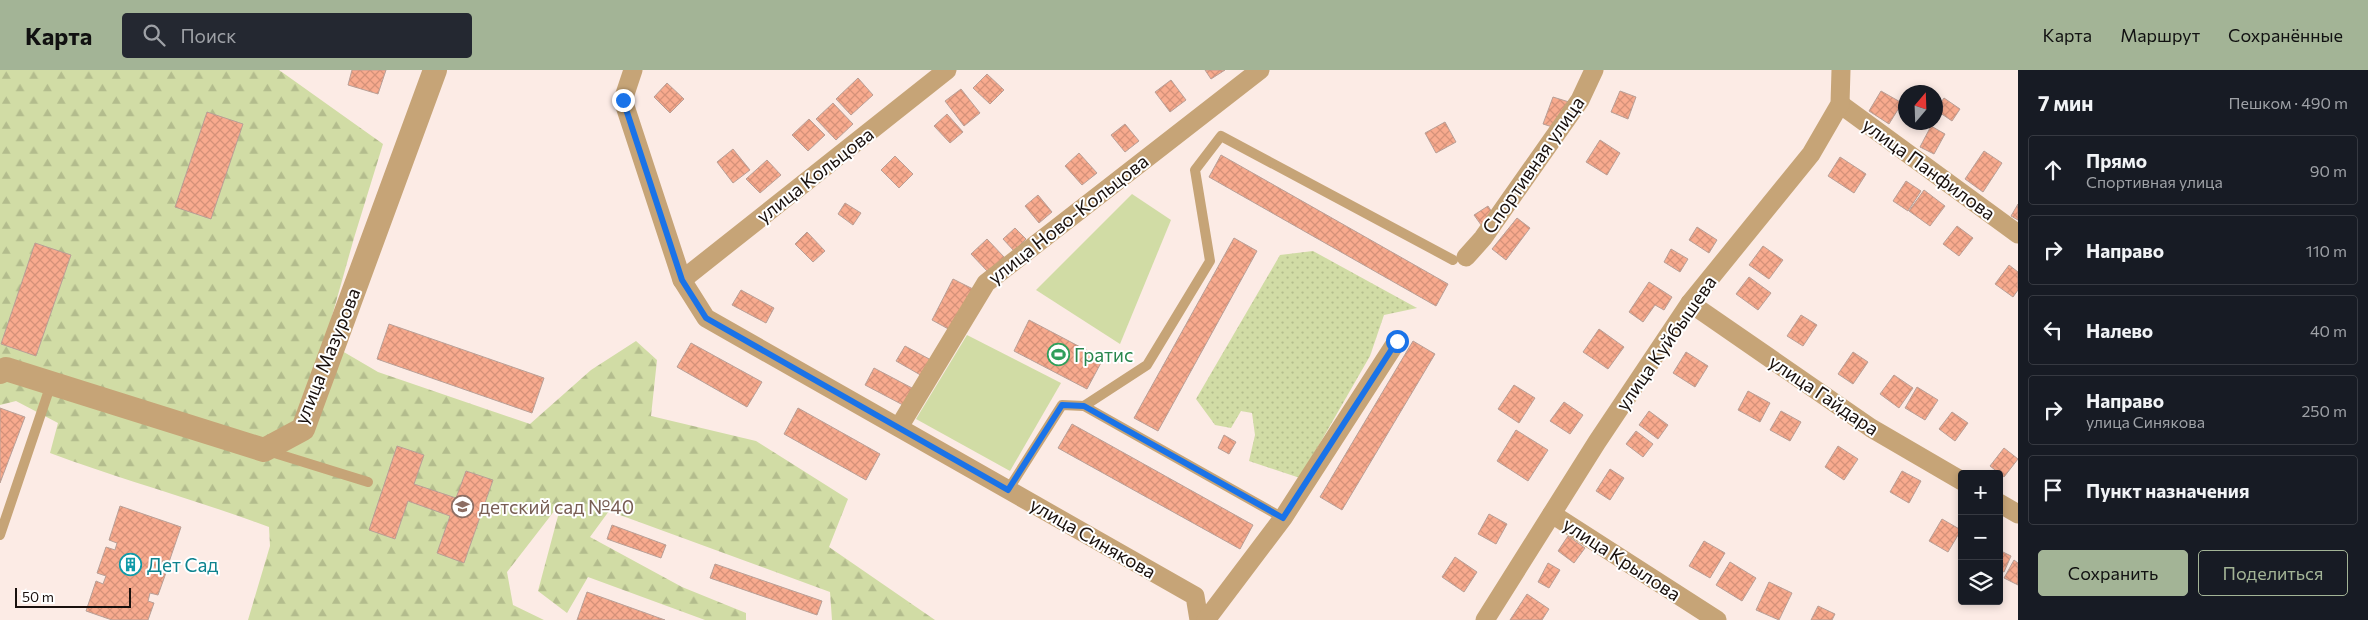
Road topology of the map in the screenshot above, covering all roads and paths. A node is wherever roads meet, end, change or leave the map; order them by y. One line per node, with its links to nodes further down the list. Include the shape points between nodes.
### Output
1 (435, 70): 17 (street, улица Мазурова, via 303,429)
2 (633, 70): 10 (street, улица Синякова, via 623,100)
3 (947, 70): 10 (street, улица Кольцова)
4 (1260, 70): 16 (street, улица Ново-Кольцова, via 986,283)
5 (1594, 70): 9 (street, Спортивная улица, via 1580,100 1483,238)
6 (1841, 70): 7 (street, улица Куйбышева)
7 (1840, 104): 8 (street, улица Панфилова); 11 (street, улица Куйбышева, via 1811,154)
8 (2018, 234)
9 (1460, 258): 15 (lane, via 1220,136 1195,170 1210,261 1147,365)
10 (682, 280): 16 (street, улица Синякова, via 706,318)
11 (1690, 303): 18 (street, улица Гайдара, via 1871,428); 22 (street, улица Куйбышева)
12 (1397, 341): 24 (street)
13 (2, 369): 14 (street)
14 (51, 384): 17 (street); 25 (lane)
15 (1084, 406): 20 (lane, via 1062,405); 24 (lane)
16 (899, 427): 20 (street, улица Синякова)
17 (264, 450): 19 (lane)
18 (1958, 479)
19 (368, 482)
20 (1008, 490): 26 (street, улица Синякова, via 1196,596)
21 (2003, 505): 23 (street)
22 (1552, 514): 28 (street, улица Куйбышева); 29 (street, улица Крылова)
23 (2018, 514)
24 (1283, 518): 27 (street)
25 (0, 535)
26 (1199, 620)
27 (1206, 620)
28 (1485, 620)
29 (1717, 620)

